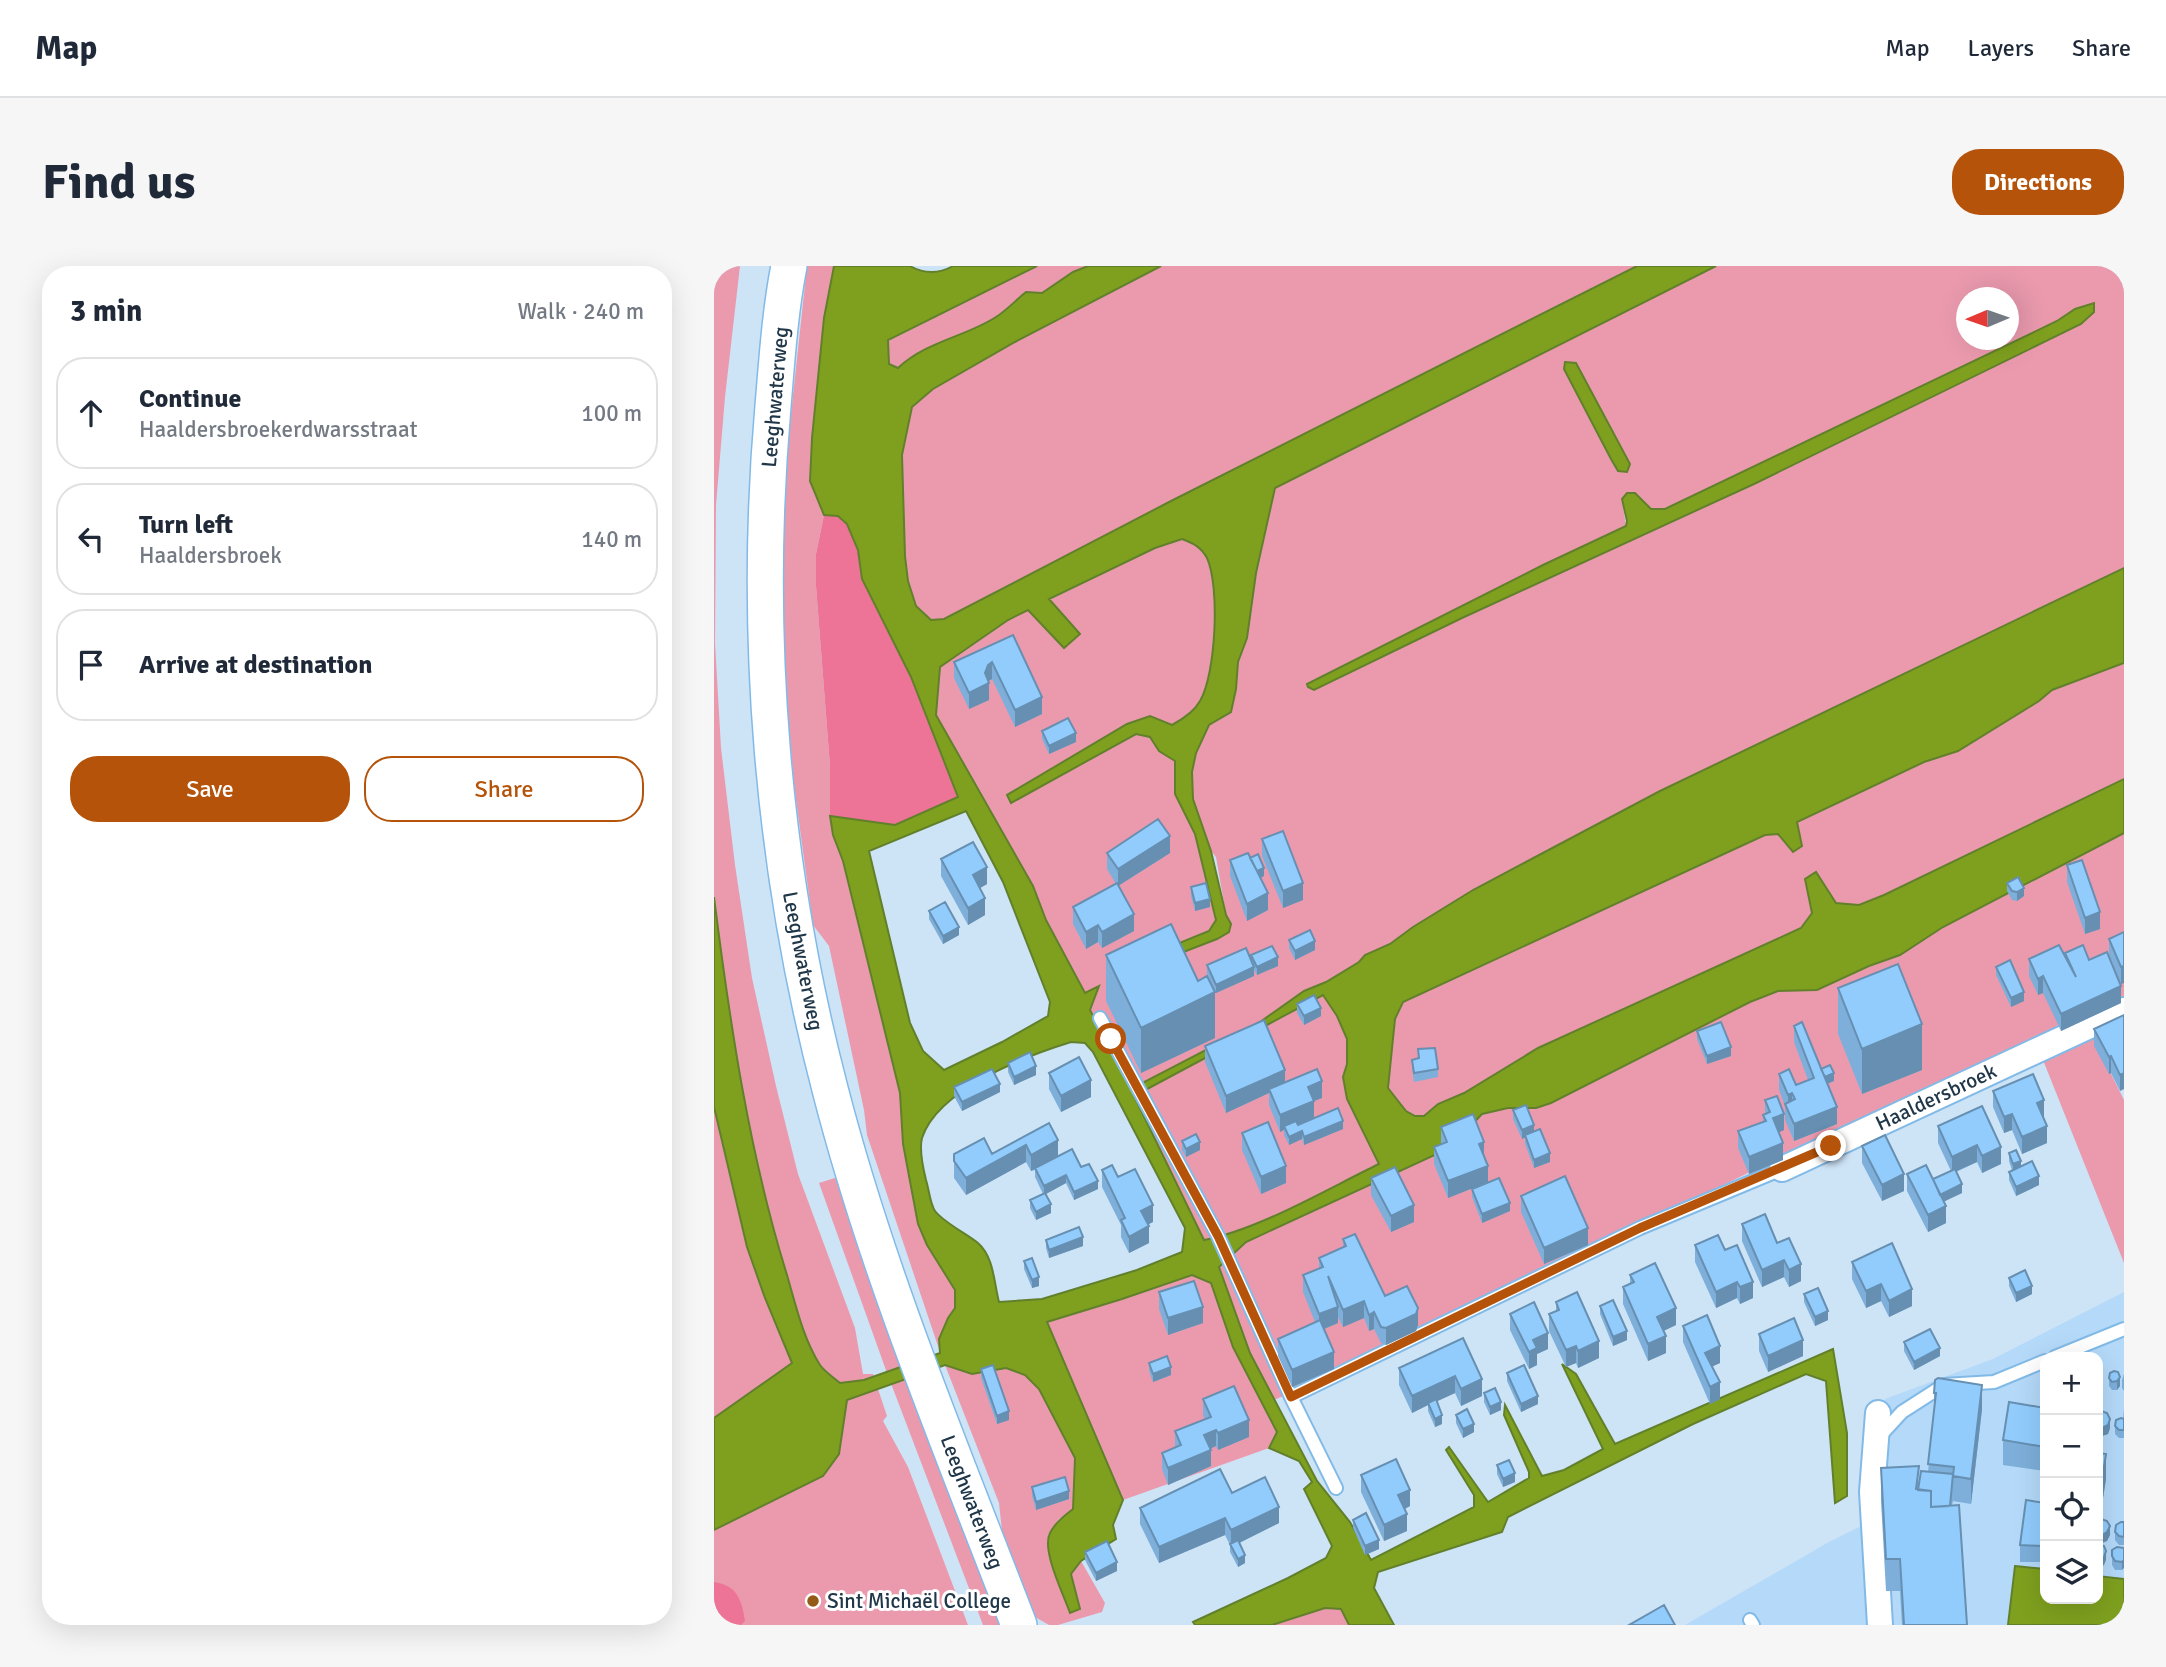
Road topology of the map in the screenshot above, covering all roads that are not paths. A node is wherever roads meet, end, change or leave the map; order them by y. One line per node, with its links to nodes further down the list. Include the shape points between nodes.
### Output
1 (789, 266): 12 (main road, Leeghwaterweg, via 769,448 764,560 774,763 788,885 830,1090 873,1233)
2 (2124, 1010): 4 (street, Haaldersbroek)
3 (1100, 1018): 8 (lane, via 1218,1236)
4 (1782, 1169): 8 (lane, Haaldersbroek, via 1640,1228)
5 (2124, 1329): 6 (lane)
6 (2067, 1352)
7 (2040, 1363): 10 (lane, via 1994,1382 1944,1385 1902,1412)
8 (1291, 1397): 11 (lane)
9 (1878, 1413): 10 (street)
10 (1876, 1440): 13 (street, via 1872,1492)
11 (1336, 1489)
12 (1019, 1625)
13 (1880, 1625)

